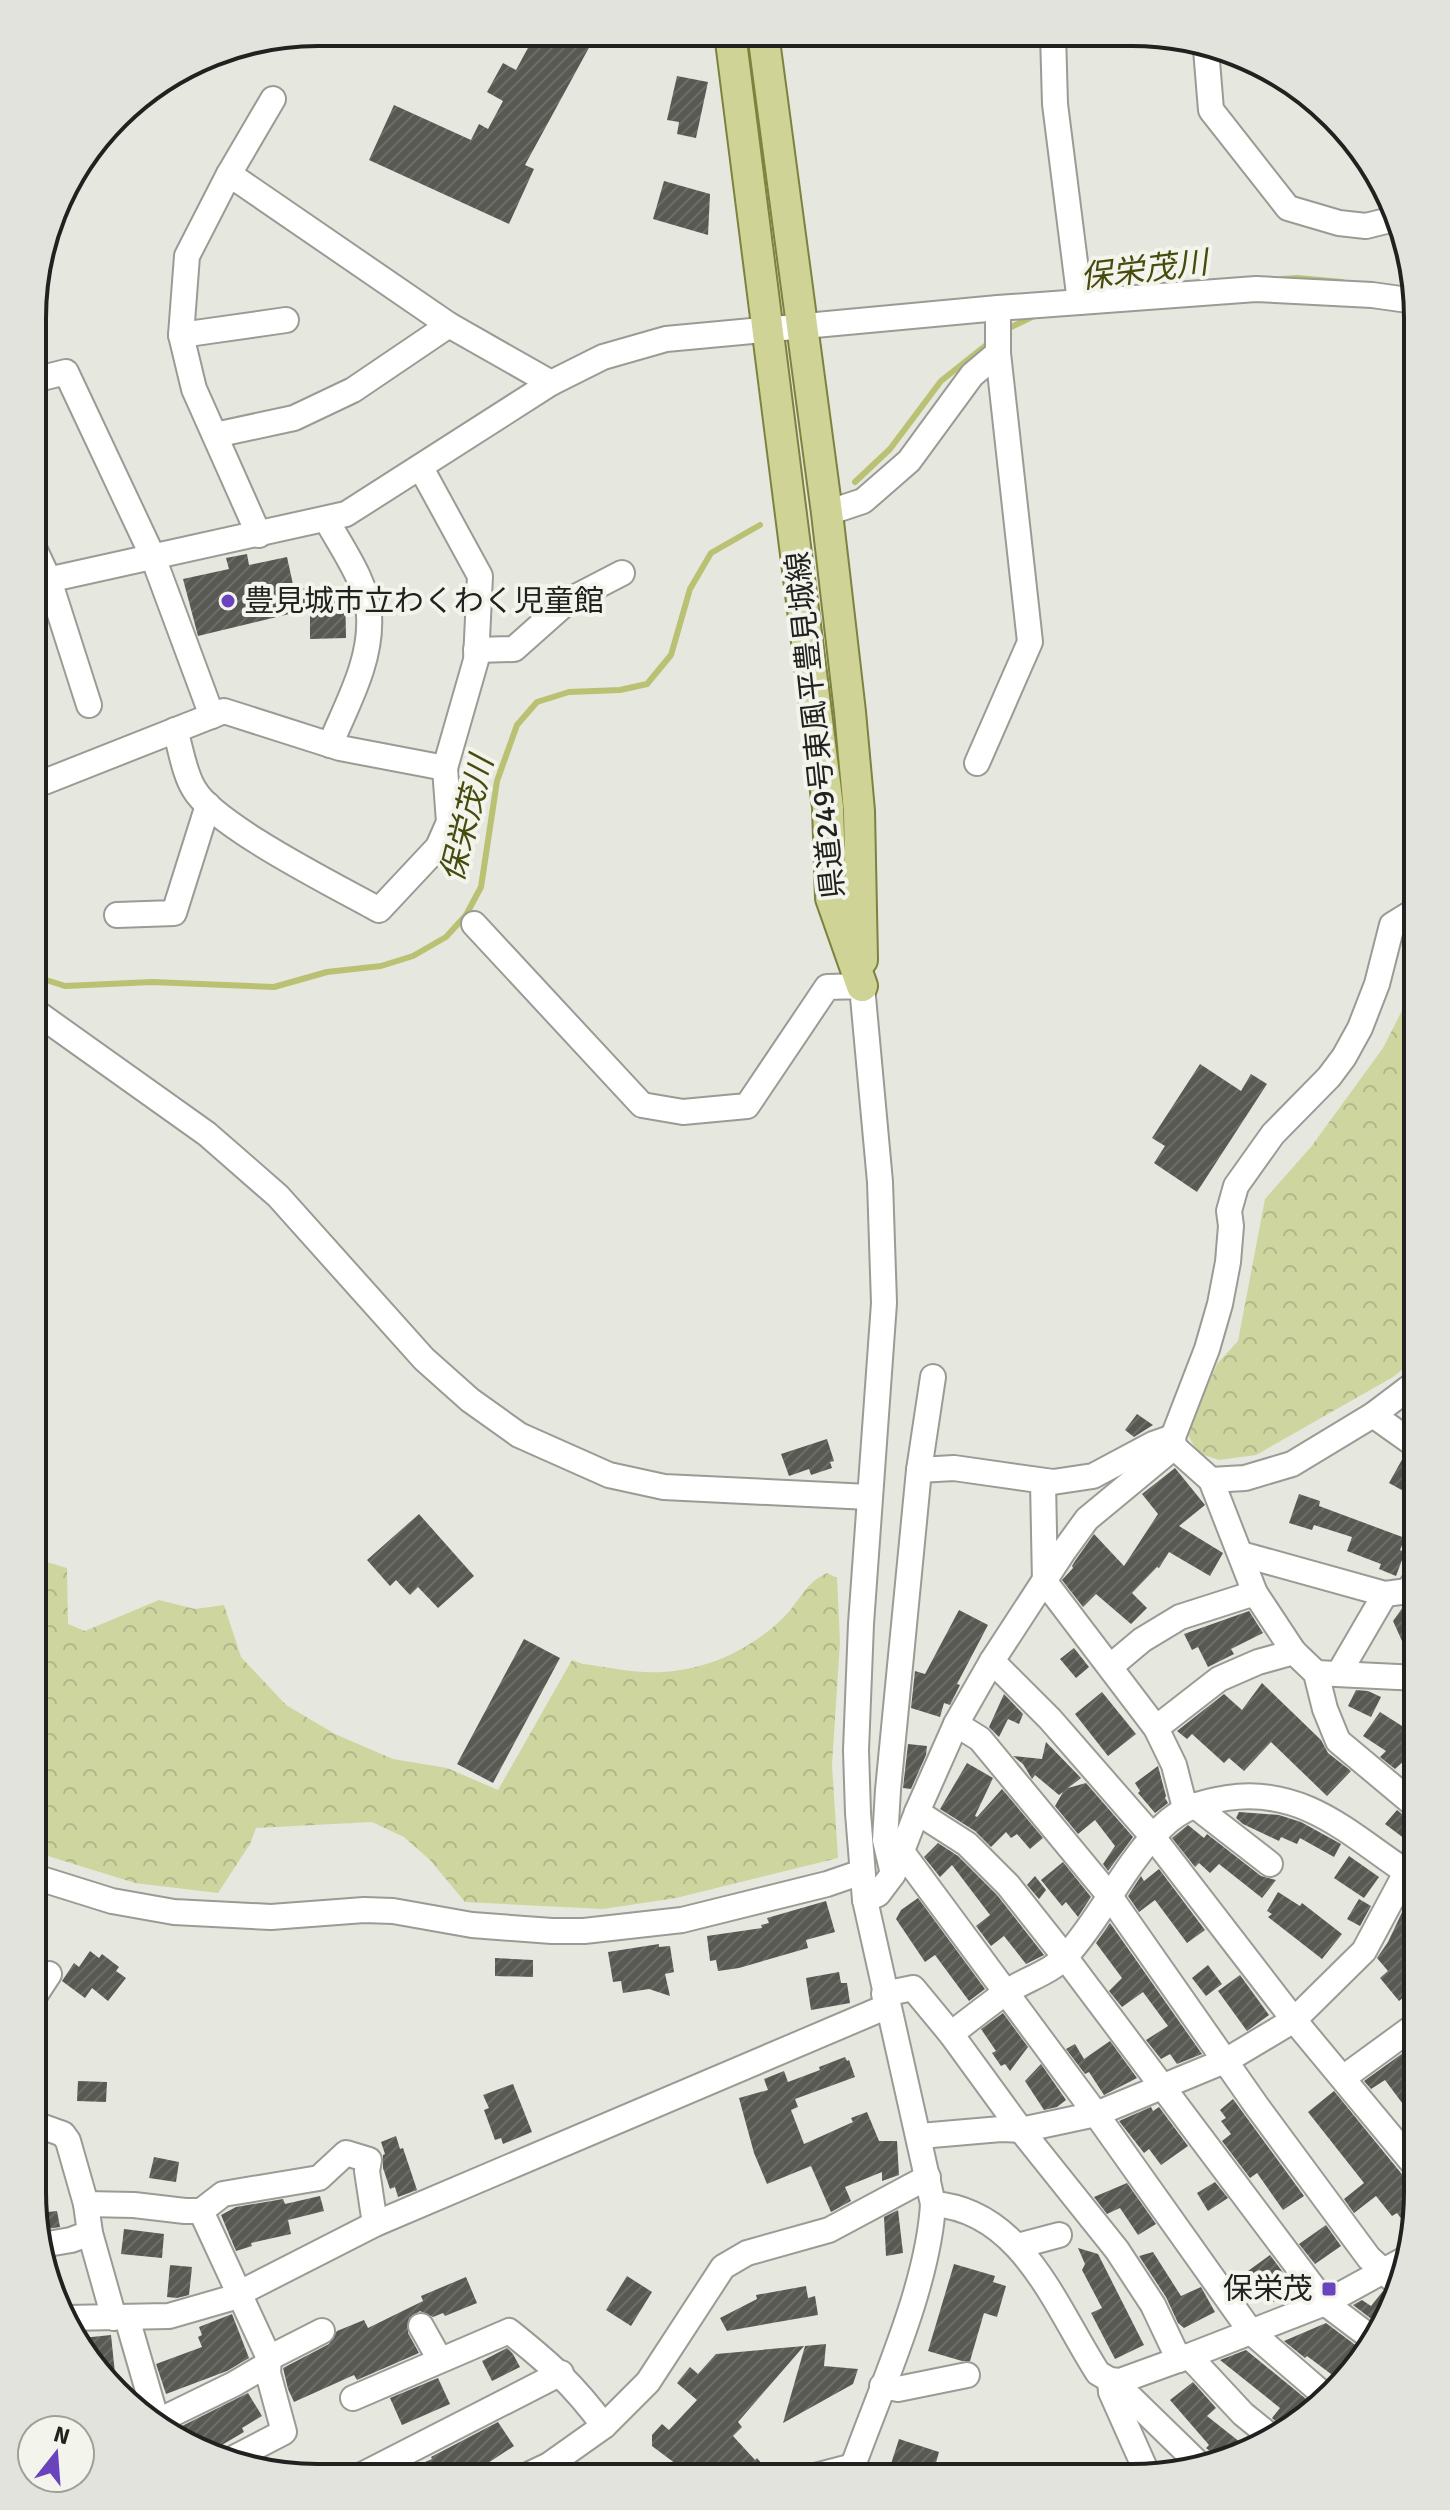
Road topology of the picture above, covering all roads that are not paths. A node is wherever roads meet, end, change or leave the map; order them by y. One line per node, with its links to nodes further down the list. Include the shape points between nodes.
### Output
1 (732, 46): 14 (main road, 県道249号東風平豊見城線)
2 (765, 46): 13 (main road, 県道249号東風平豊見城線)
3 (1053, 46): 9 (street, via 1055,104)
4 (1207, 56): 7 (street, via 1211,110 1288,208 1339,223 1366,226)
5 (273, 99): 6 (street)
6 (229, 174): 12 (street); 15 (street, via 187,256)
7 (1386, 221)
8 (1403, 300): 9 (street, via 1256,289)
9 (1080, 302): 10 (street)
10 (998, 308): 13 (street); 16 (street)
11 (286, 320): 15 (street)
12 (449, 325): 18 (street); 19 (street, via 342,396 294,418)
13 (802, 325): 14 (street); 21 (main road, 県道249号東風平豊見城線)
14 (767, 328): 18 (street, via 634,347); 40 (main road, 県道249号東風平豊見城線, via 828,807 831,898)
15 (181, 335): 19 (street, via 194,389)
16 (998, 353): 21 (street, via 972,375 909,461 863,501); 33 (street, via 1030,642)
17 (46, 377): 24 (street, via 66,372)
18 (551, 383): 20 (street)
19 (215, 435): 23 (street)
20 (421, 468): 22 (street, via 346,514); 28 (street, via 480,576)
21 (827, 513): 40 (main road, 県道249号東風平豊見城線, via 859,811)
22 (326, 519): 23 (street); 32 (street, via 359,581 369,613 359,676)
23 (259, 535): 24 (street)
24 (153, 557): 26 (street); 30 (street)
25 (622, 573): 28 (street, via 568,601 514,649)
26 (46, 580)
27 (46, 592): 29 (street)
28 (476, 650): 34 (street)
29 (89, 705)
30 (212, 716): 31 (street); 32 (street, via 224,711)
31 (175, 730): 35 (street); 36 (street, via 194,789)
32 (330, 745): 34 (street)
33 (977, 763)
34 (445, 768): 36 (street, via 449,822 438,847 379,910 250,837)
35 (46, 781)
36 (208, 805): 37 (street, via 174,913)
37 (117, 915)
38 (1404, 918): 46 (street, via 1392,925 1377,984 1344,1057 1273,1134 1236,1186 1220,1304)
39 (474, 924): 40 (street, via 642,1105 683,1112 747,1106 827,987)
40 (862, 986): 50 (street, via 884,1249)
41 (46, 1019): 50 (street, via 207,1134 278,1196 424,1359 519,1435 609,1475 664,1487)
42 (933, 1377): 47 (street)
43 (1403, 1392): 44 (street)
44 (1373, 1415): 45 (street); 48 (street, via 1292,1464 1245,1478)
45 (1403, 1437)
46 (1173, 1442): 48 (street); 49 (street, via 1153,1444 1093,1476); 52 (street, via 1087,1519)
47 (919, 1470): 49 (street, via 954,1468); 68 (street, via 885,1840)
48 (1211, 1480): 51 (street)
49 (1043, 1482): 52 (street)
50 (869, 1497): 70 (street, via 856,1750)
51 (1241, 1554): 53 (street); 54 (street)
52 (1045, 1582): 57 (street); 58 (street)
53 (1403, 1588)
54 (1255, 1593): 56 (street); 58 (street, via 1180,1617)
55 (1403, 1593): 59 (street)
56 (1294, 1652): 59 (street); 62 (street, via 1219,1679)
57 (992, 1661): 61 (street); 66 (street)
58 (1111, 1666): 62 (street)
59 (1328, 1673): 60 (street); 63 (street, via 1325,1709 1338,1741)
60 (1403, 1677)
61 (956, 1724): 65 (street); 73 (street, via 980,1739)
62 (1156, 1728): 64 (street)
63 (1403, 1795)
64 (1190, 1807): 66 (street); 67 (street, via 1265,1795 1319,1814); 69 (street)
65 (917, 1812): 68 (street); 75 (street, via 967,1844 1008,1885)
66 (1153, 1837): 73 (street); 80 (street)
67 (1403, 1862)
68 (898, 1863): 74 (street, via 878,1894); 78 (street)
69 (1270, 1864)
70 (862, 1872): 71 (street, via 682,1920 552,1931 472,1925 393,1911 271,1917 174,1912 112,1901); 74 (street)
71 (46, 1880)
72 (1403, 1886): 80 (street, via 1364,1951)
73 (1109, 1895): 75 (street); 83 (street)
74 (865, 1900): 79 (street)
75 (1065, 1957): 78 (street); 85 (street)
76 (49, 1974): 77 (street)
77 (46, 1979)
78 (1005, 1993): 81 (street); 86 (street)
79 (886, 2000): 81 (street, via 913,1988); 90 (street); 95 (street)
80 (1294, 2020): 83 (street); 84 (street)
81 (951, 2034): 88 (street)
82 (1403, 2034): 84 (street)
83 (1227, 2060): 85 (street); 100 (street)
84 (1343, 2078): 89 (street)
85 (1163, 2089): 86 (street); 102 (street)
86 (1096, 2114): 88 (street); 107 (street)
87 (46, 2128): 92 (street, via 68,2141)
88 (1021, 2130): 90 (street); 109 (street, via 1117,2250)
89 (1403, 2135)
90 (920, 2136): 91 (street)
91 (928, 2177): 93 (street); 120 (street, via 829,2230 747,2253 723,2267 648,2382)
92 (86, 2204): 94 (street); 96 (street)
93 (933, 2204): 99 (street, via 982,2219); 115 (street, via 922,2272)
94 (201, 2211): 95 (street, via 223,2194 319,2178 346,2153 369,2160); 101 (street)
95 (375, 2224): 101 (street)
96 (90, 2233): 98 (street); 104 (street)
97 (1059, 2235): 99 (street)
98 (51, 2243)
99 (1018, 2246): 114 (street, via 1098,2373)
100 (1391, 2279): 102 (street)
101 (239, 2292): 104 (street, via 169,2316); 111 (street)
102 (1325, 2303): 107 (street); 108 (street)
103 (77, 2318): 104 (street)
104 (120, 2318): 118 (street)
105 (421, 2326): 110 (street)
106 (322, 2331): 111 (street)
107 (1251, 2332): 109 (street); 116 (street)
108 (1365, 2333)
109 (1184, 2358): 114 (street); 121 (street)
110 (440, 2360): 112 (street, via 509,2331); 117 (street)
111 (268, 2361): 119 (street); 122 (street, via 284,2432)
112 (561, 2373): 120 (street); 125 (street)
113 (967, 2375): 115 (street, via 898,2389)
114 (1115, 2380): 123 (street); 124 (street, via 1111,2392)
115 (882, 2386): 127 (street)
116 (1318, 2390)
117 (353, 2398)
118 (152, 2408)
119 (167, 2418)
120 (604, 2426): 126 (street)
121 (1263, 2430)
122 (243, 2453)
123 (1192, 2457)
124 (1143, 2463)
125 (383, 2464)
126 (550, 2464)
127 (854, 2464)

